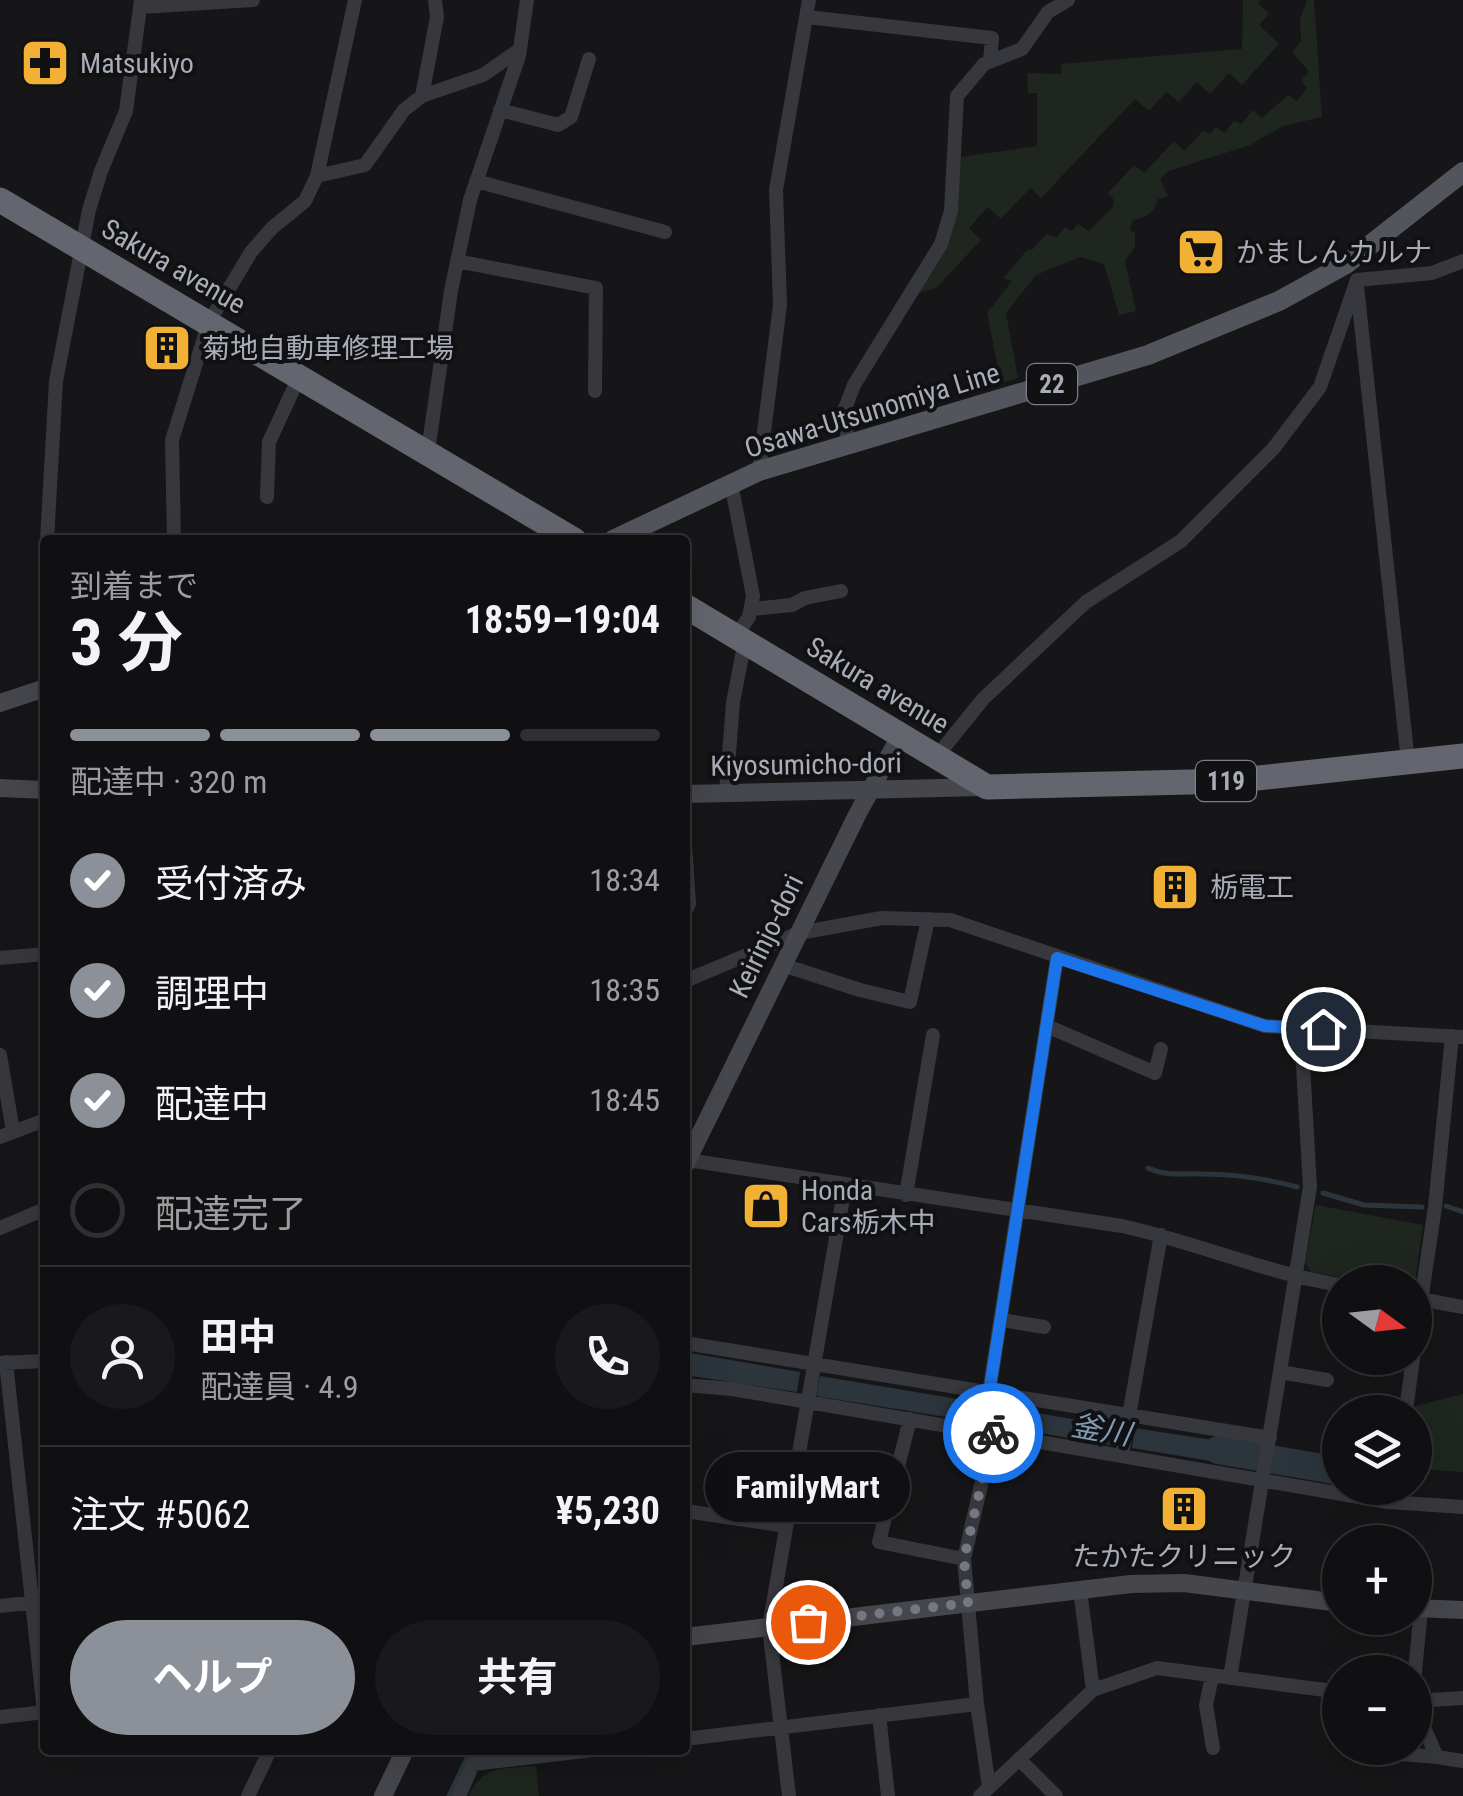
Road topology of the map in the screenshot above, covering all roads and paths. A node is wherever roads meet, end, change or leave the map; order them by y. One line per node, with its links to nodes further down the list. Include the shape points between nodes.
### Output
1 (253, 0): 7 (street)
2 (355, 0): 15 (street)
3 (435, 0): 12 (street)
4 (526, 0): 9 (street)
5 (810, 0): 8 (street)
6 (1068, 0): 11 (street, via 1048,12 1022,49)
7 (141, 3): 19 (street, via 126,111 100,171)
8 (807, 17): 11 (street, via 992,38); 28 (street, via 776,190 780,304)
9 (519, 50): 12 (street, via 483,75); 13 (street)
10 (588, 58): 13 (street, via 571,118 558,125)
11 (990, 61): 26 (street, via 957,96 951,210 942,244 854,385 844,411)
12 (422, 96): 15 (street, via 365,164)
13 (500, 110): 16 (street)
14 (1463, 172): 22 (main road, Osawa-Utsunomiya Line / 22)
15 (317, 176): 23 (street, via 305,201 250,252)
16 (476, 181): 18 (street); 20 (street)
17 (0, 200): 19 (highway, Sakura avenue)
18 (665, 232)
19 (83, 248): 23 (highway, Sakura avenue); 31 (street, via 53,402)
20 (457, 261): 25 (street, via 596,288); 27 (street)
21 (1463, 261): 22 (street, via 1432,272)
22 (1351, 272): 26 (main road, Osawa-Utsunomiya Line / 22, via 1148,355); 42 (street, via 1320,387 1273,449 1180,541 1086,602 983,700); 44 (street)
23 (208, 322): 24 (highway, Sakura avenue); 32 (street, via 172,440)
24 (300, 375): 27 (highway, Sakura avenue); 30 (street, via 269,442)
25 (594, 391)
26 (848, 444): 28 (main road, Osawa-Utsunomiya Line / 22)
27 (428, 451): 33 (highway, Sakura avenue)
28 (759, 471): 29 (main road, Osawa-Utsunomiya Line / 22)
29 (730, 483): 34 (main road, Osawa-Utsunomiya Line / 22); 37 (street, via 752,578)
30 (267, 497)
31 (47, 535)
32 (174, 535)
33 (566, 535)
34 (623, 535)
35 (841, 591): 37 (street)
36 (690, 609): 38 (highway, Sakura avenue)
37 (751, 610): 38 (street)
38 (741, 638): 41 (highway, Sakura avenue); 49 (street)
39 (40, 690): 40 (street)
40 (0, 704)
41 (901, 734): 42 (highway, Sakura avenue); 48 (street, Keirinjo-dori)
42 (937, 756): 46 (highway, Sakura avenue)
43 (1463, 756): 44 (highway, 119)
44 (1408, 762): 46 (highway, 119, via 1230,781)
45 (0, 788): 47 (street)
46 (987, 788): 48 (street, Kiyosumicho-dori)
47 (40, 790)
48 (869, 790): 49 (street, Kiyosumicho-dori); 52 (street, Keirinjo-dori)
49 (726, 793): 50 (street, Kiyosumicho-dori)
50 (690, 794)
51 (928, 920): 52 (street, via 882,918); 55 (street, via 950,920); 56 (street, via 910,1002)
52 (799, 933): 56 (street, Keirinjo-dori); 57 (street)
53 (40, 954): 54 (street)
54 (0, 958)
55 (1057, 958): 58 (street); 59 (street, via 1265,1026)
56 (783, 965): 65 (street, Keirinjo-dori)
57 (690, 979)
58 (1047, 1026): 62 (street, via 1155,1073); 71 (street)
59 (1301, 1030): 61 (street); 75 (street, via 1310,1187)
60 (934, 1035): 69 (street)
61 (1457, 1037): 74 (street)
62 (1161, 1049)
63 (0, 1055): 66 (street)
64 (40, 1122): 66 (street)
65 (692, 1133)
66 (6, 1134)
67 (690, 1163): 68 (street)
68 (845, 1186): 69 (street); 84 (street)
69 (906, 1194): 71 (street)
70 (40, 1211): 72 (street)
71 (1020, 1212): 73 (street); 79 (street)
72 (0, 1228)
73 (1161, 1235): 75 (street); 90 (street)
74 (1425, 1265)
75 (1296, 1276): 76 (street); 85 (street)
76 (1322, 1281)
77 (1432, 1301): 78 (street)
78 (1463, 1306)
79 (1002, 1320): 80 (street); 88 (street)
80 (1044, 1327)
81 (690, 1343): 84 (street)
82 (40, 1361): 83 (street)
83 (3, 1362): 103 (street)
84 (813, 1366): 88 (street); 89 (street)
85 (1280, 1372): 86 (street); 93 (street)
86 (1327, 1380)
87 (690, 1385): 89 (street)
88 (991, 1391): 90 (street); 92 (street)
89 (808, 1398): 91 (street); 98 (street)
90 (1130, 1413): 93 (street); 94 (street)
91 (910, 1418): 92 (street); 99 (street, via 880,1542)
92 (988, 1432): 94 (street); 99 (street)
93 (1270, 1440): 95 (street)
94 (1122, 1456): 95 (street)
95 (1264, 1475): 96 (street, via 1388,1502); 100 (street)
96 (1463, 1507)
97 (690, 1513): 98 (street)
98 (786, 1526): 108 (street)
99 (964, 1559): 104 (street)
100 (1246, 1589): 101 (street, via 1184,1582); 102 (street); 112 (street)
101 (1080, 1590): 104 (street); 113 (street)
102 (1322, 1600)
103 (38, 1601): 105 (street); 110 (street)
104 (968, 1603): 108 (street); 117 (street)
105 (0, 1606)
106 (1432, 1609): 107 (street)
107 (1463, 1610)
108 (769, 1627): 109 (street); 121 (street)
109 (690, 1636)
110 (40, 1638)
111 (1212, 1676): 112 (street); 113 (street, via 1156,1668); 124 (street, via 1206,1705)
112 (1230, 1678): 114 (street)
113 (1093, 1690): 130 (street)
114 (1322, 1690)
115 (1463, 1698): 116 (street)
116 (1432, 1702)
117 (977, 1704): 119 (street); 132 (street)
118 (40, 1712): 120 (street)
119 (880, 1716): 121 (street); 137 (street)
120 (0, 1717)
121 (781, 1727): 122 (street); 136 (street)
122 (690, 1738)
123 (1432, 1744): 129 (street)
124 (1213, 1748)
125 (268, 1755): 133 (street)
126 (403, 1755): 134 (street)
127 (544, 1755): 135 (street, via 474,1764)
128 (1432, 1756): 129 (street)
129 (1437, 1756): 131 (street)
130 (1019, 1760): 132 (street); 138 (street)
131 (1463, 1761)
132 (984, 1792)
133 (248, 1796)
134 (383, 1796)
135 (458, 1796)
136 (790, 1796)
137 (888, 1796)
138 (1056, 1796)

